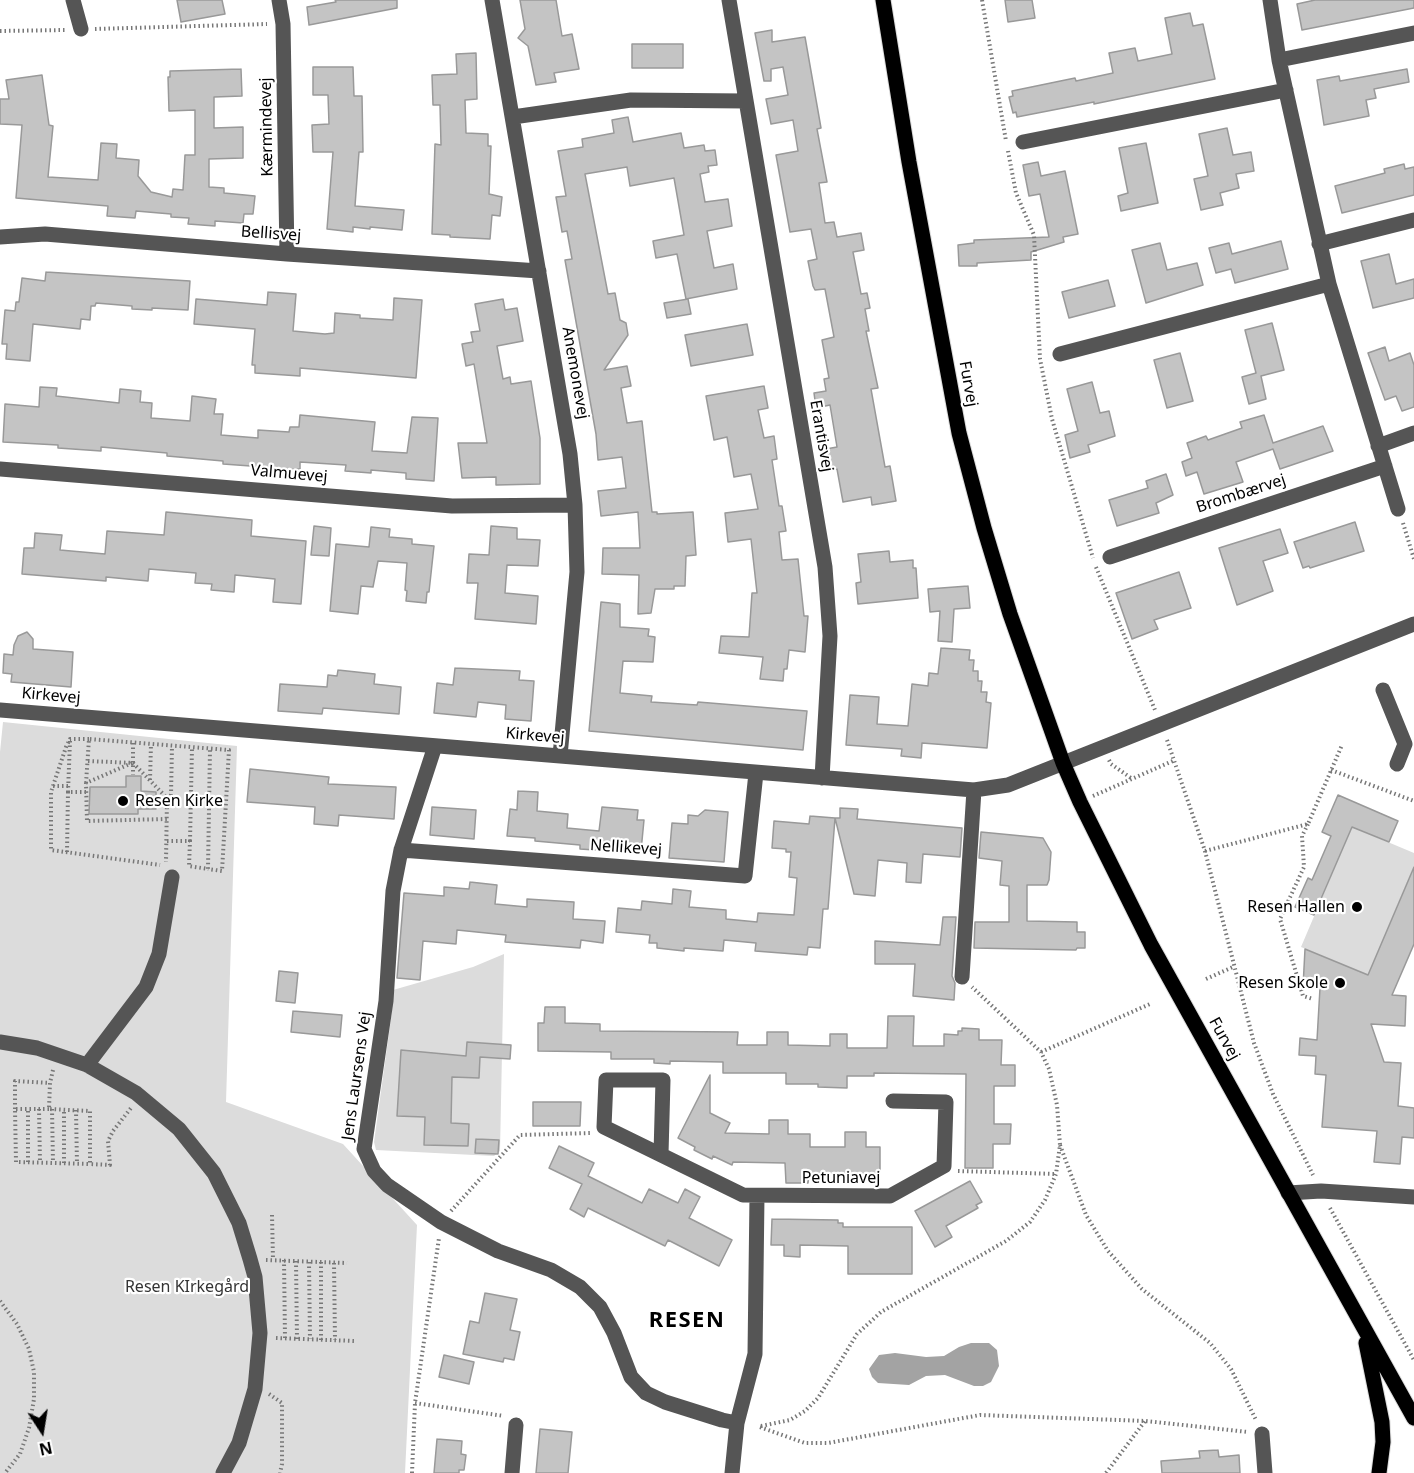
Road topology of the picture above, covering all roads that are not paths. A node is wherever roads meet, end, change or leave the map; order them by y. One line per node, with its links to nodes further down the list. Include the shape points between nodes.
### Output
1 (73, 0): 7 (street)
2 (279, 0): 17 (street, Kærmindevej, via 283,24)
3 (492, 0): 12 (street, Anemonevej)
4 (729, 0): 11 (street, Erantisvej)
5 (883, 0): 33 (main road, Furvej, via 959,433 1010,614)
6 (1269, 0): 9 (street)
7 (81, 29)
8 (1414, 33): 9 (street)
9 (1279, 60): 10 (street)
10 (1286, 90): 13 (street); 16 (street)
11 (746, 101): 12 (street, via 631,100); 36 (street, Erantisvej, via 825,567 830,636)
12 (513, 117): 18 (street, Anemonevej)
13 (1023, 142)
14 (1414, 220): 16 (street)
15 (0, 237): 17 (street, Bellisvej, via 45,234)
16 (1319, 244): 19 (street)
17 (287, 254): 18 (street, Bellisvej)
18 (539, 271): 25 (street, Anemonevej)
19 (1329, 284): 20 (street); 22 (street)
20 (1060, 354)
21 (1414, 433): 22 (street)
22 (1378, 446): 23 (street)
23 (1384, 466): 26 (street); 27 (street, Brombærvej)
24 (0, 469): 25 (street, Valmuevej, via 452,506)
25 (575, 505): 32 (street, Anemonevej, via 577,572)
26 (1398, 509)
27 (1110, 557)
28 (1414, 624): 33 (street)
29 (1383, 690): 34 (street, via 1405,744)
30 (0, 710): 31 (street, Kirkevej)
31 (435, 746): 32 (street, Kirkevej); 38 (street, Jens Laursens Vej)
32 (560, 756): 35 (street, Kirkevej)
33 (1063, 763): 37 (street, Kirkevej, via 1008,785); 45 (main road, Furvej, via 1151,945)
34 (1397, 764)
35 (756, 773): 36 (street, Kirkevej); 38 (street, Nellikevej, via 745,876)
36 (822, 778): 37 (street, Kirkevej)
37 (974, 790): 40 (street)
38 (401, 850): 50 (street, Jens Laursens Vej, via 393,891 386,1001 364,1149 374,1171 387,1185 441,1222 498,1251 551,1270 580,1287 600,1307 631,1377 646,1393)
39 (172, 877): 42 (street, via 159,954 146,987)
40 (962, 977)
41 (0, 1042): 42 (street, via 37,1048)
42 (87, 1065): 53 (street, via 140,1096 179,1129 214,1173 239,1223 255,1277 260,1337 254,1390 239,1443)
43 (893, 1101): 46 (street, Petuniavej, via 946,1102 944,1166 890,1196)
44 (661, 1154): 44 (street, Petuniavej, via 604,1127 606,1080 663,1080); 46 (street, Petuniavej, via 742,1195)
45 (1287, 1193): 47 (street, via 1321,1191); 48 (main road, Furvej)
46 (757, 1196): 50 (street, via 755,1354)
47 (1414, 1197)
48 (1363, 1328): 49 (main road, Furvej); 57 (main road, Furvej, via 1382,1422)
49 (1414, 1418)
50 (737, 1422): 55 (street)
51 (516, 1425): 54 (street)
52 (1262, 1434): 56 (street)
53 (223, 1473)
54 (512, 1473)
55 (732, 1473)
56 (1265, 1473)
57 (1379, 1473)

